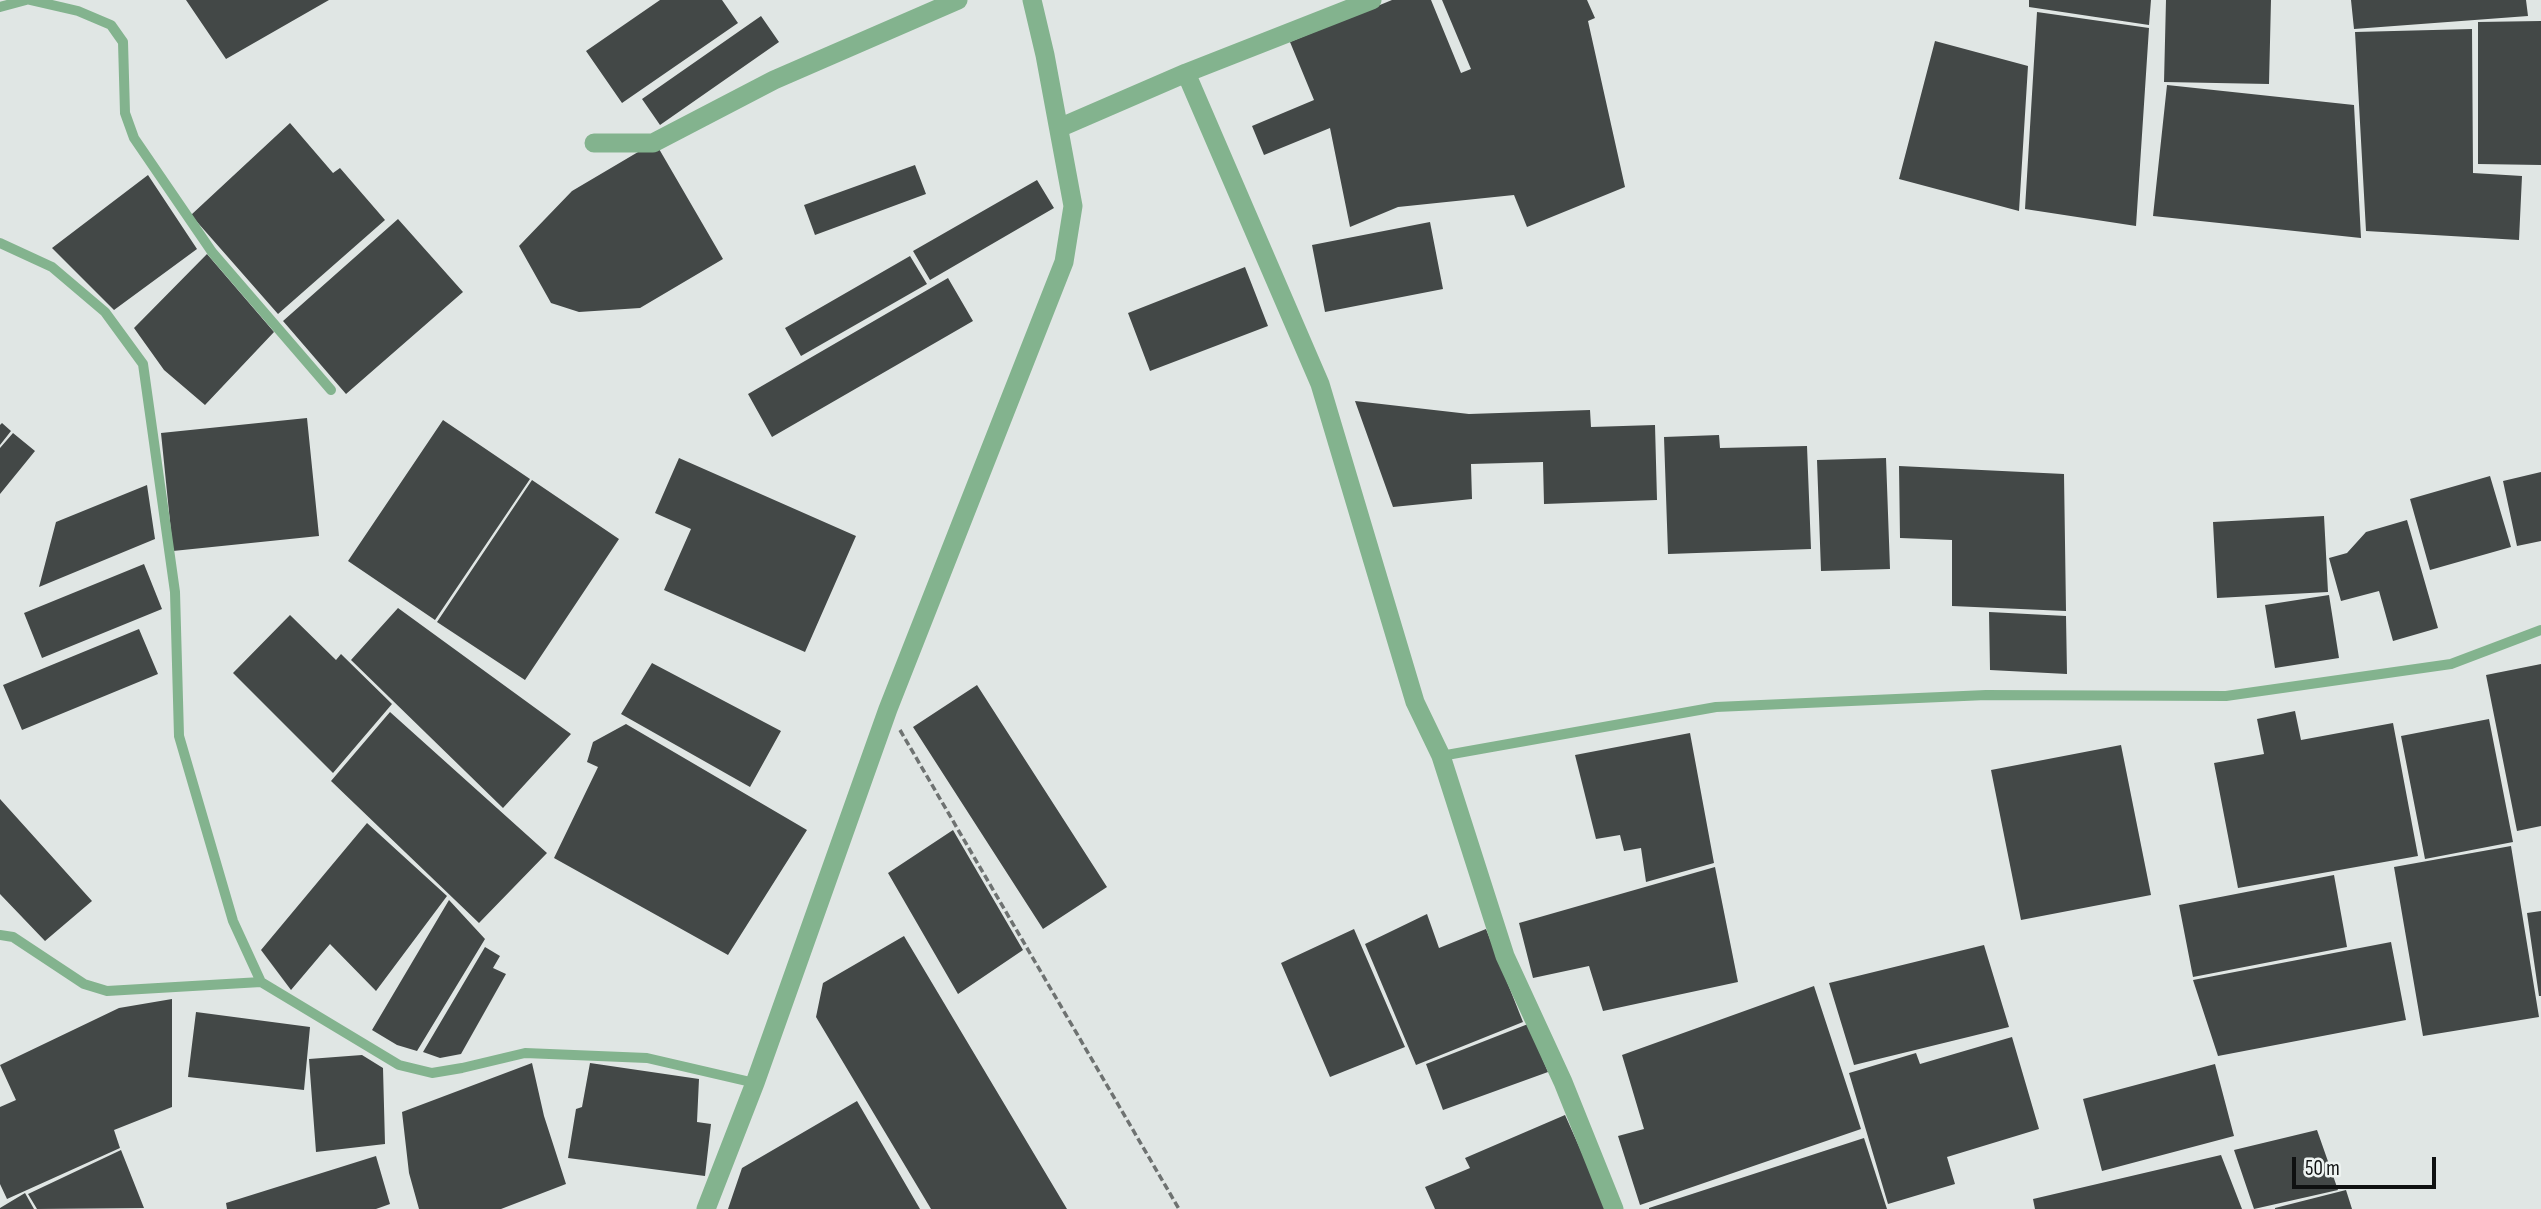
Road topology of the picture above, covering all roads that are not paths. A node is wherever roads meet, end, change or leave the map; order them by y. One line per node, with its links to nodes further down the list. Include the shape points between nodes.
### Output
1 (28, 0): 5 (lane); 10 (lane, via 111,24 123,42 125,113 134,138 212,252)
2 (958, 0): 8 (street, via 775,80 653,143)
3 (1032, 0): 7 (street)
4 (1372, 0): 6 (street)
5 (0, 8)
6 (1186, 73): 7 (street); 12 (street, via 1320,384 1415,702)
7 (1059, 128): 15 (street, via 1073,205 1064,262 888,709)
8 (594, 144)
9 (0, 243): 14 (lane, via 52,267 105,312 143,364 175,592 179,736 233,921)
10 (331, 390)
11 (2541, 629): 12 (lane, via 2451,664 2226,696 1986,695 1716,707)
12 (1441, 756): 17 (street, via 1505,956)
13 (0, 935): 14 (lane, via 13,937 84,984 107,991)
14 (261, 982): 15 (lane, via 399,1065 432,1073 525,1054 647,1058)
15 (755, 1083): 16 (street)
16 (706, 1209)
17 (1614, 1209)

